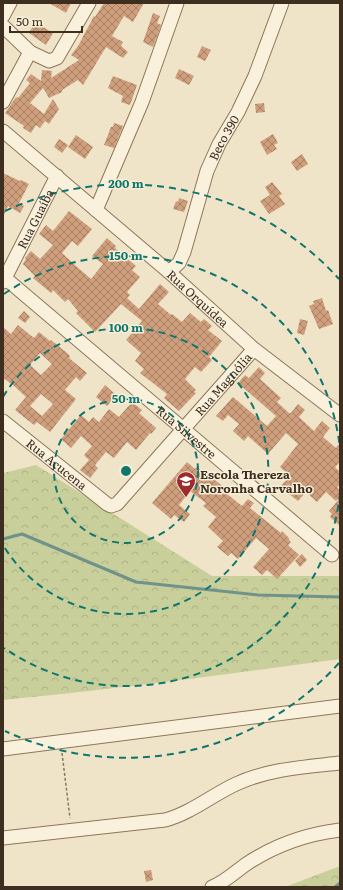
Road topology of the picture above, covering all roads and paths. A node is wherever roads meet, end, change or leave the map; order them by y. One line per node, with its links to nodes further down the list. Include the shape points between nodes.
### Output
1 (10, 3): 5 (street)
2 (89, 3): 7 (street, via 57,58 49,60)
3 (177, 3): 11 (street, via 142,102)
4 (282, 3): 12 (street, Beco 390, via 255,76 207,171 184,252 179,263)
5 (3, 16)
6 (3, 26): 7 (street)
7 (30, 52): 8 (street)
8 (3, 102)
9 (3, 132): 10 (street, Rua Orquídea)
10 (57, 176): 11 (street, Rua Orquídea); 13 (street, Rua Guaíba)
11 (96, 210): 12 (street, Rua Orquídea)
12 (169, 272): 14 (street, Rua Orquídea)
13 (4, 280): 17 (street, Rua Silvestre)
14 (254, 348): 15 (street, Rua Orquídea); 17 (street, Rua Magnólia)
15 (340, 415)
16 (3, 421): 18 (street, Rua Açucena)
17 (183, 429): 18 (street, Rua Magnólia, via 117,504); 19 (street, Rua Silvestre)
18 (111, 506)
19 (332, 555)
20 (340, 706): 21 (street)
21 (60, 743): 22 (street); 24 (path)
22 (3, 749)
23 (340, 763): 24 (street, via 283,770 251,778 165,820)
24 (72, 830): 26 (street)
25 (340, 830): 27 (street, via 320,832 276,847)
26 (3, 838)
27 (212, 887)

